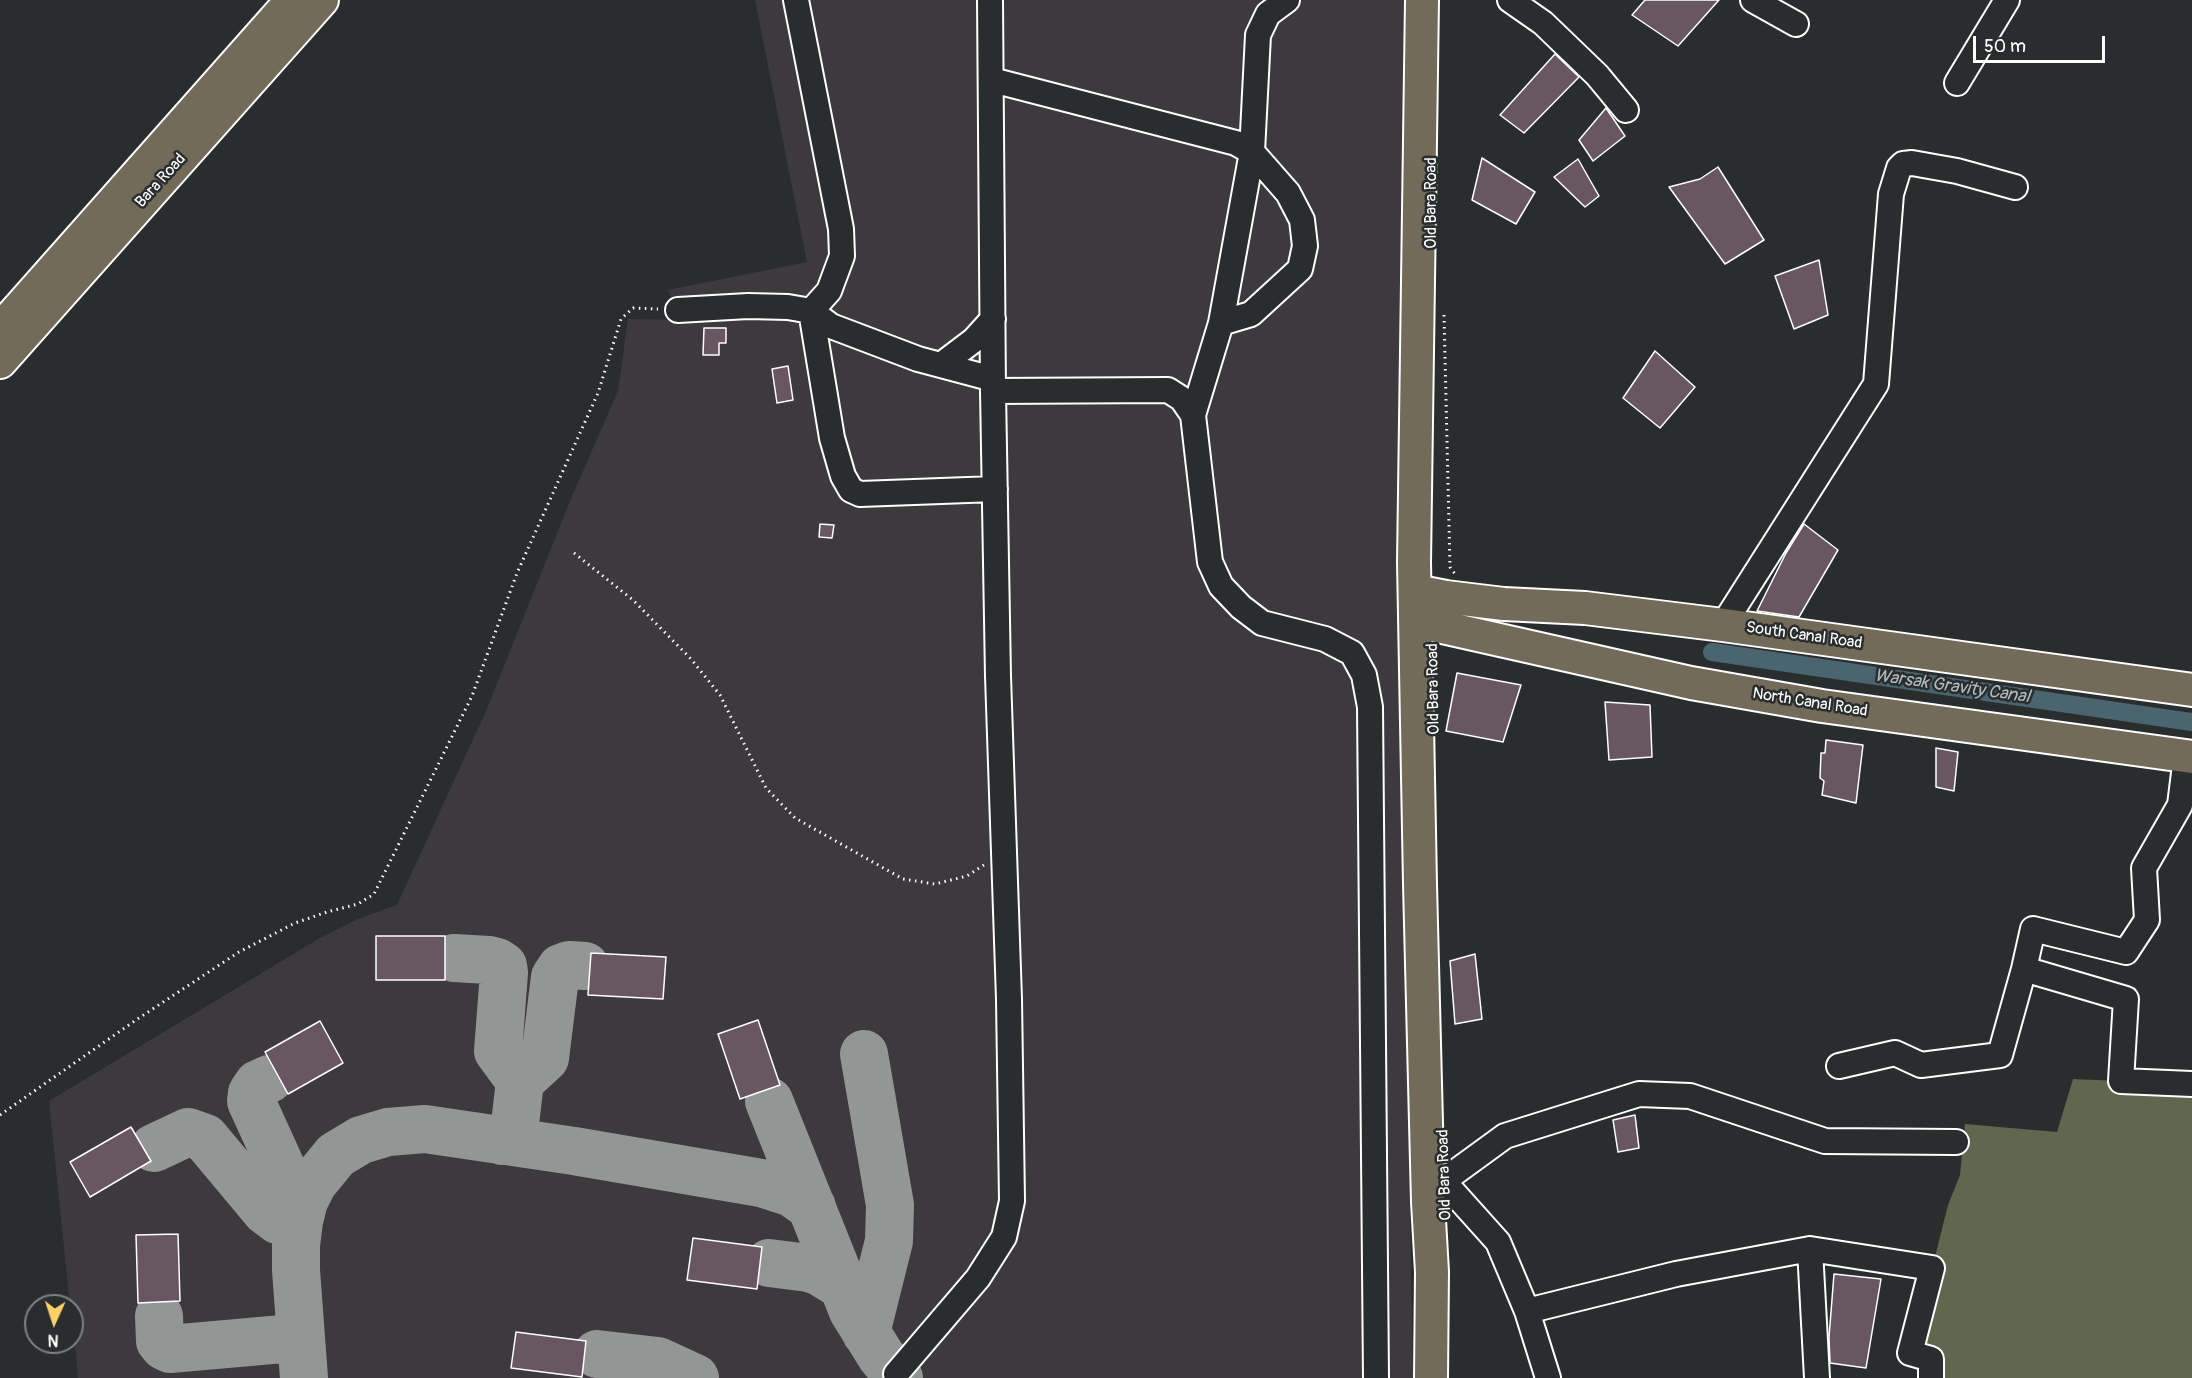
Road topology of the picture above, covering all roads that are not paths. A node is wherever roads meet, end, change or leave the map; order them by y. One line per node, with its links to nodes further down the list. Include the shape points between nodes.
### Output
1 (292, 0): 21 (main road)
2 (322, 0): 22 (main road, Bara Road)
3 (796, 0): 18 (street, via 841,229 842,256 829,291)
4 (990, 0): 12 (street)
5 (1287, 0): 15 (street, via 1268,14 1258,35)
6 (1422, 0): 27 (main road)
7 (1433, 0): 27 (main road, Old Bara Road)
8 (1510, 0): 14 (street, via 1543,23 1597,75)
9 (1753, 0): 11 (street)
10 (2007, 0): 13 (street)
11 (1796, 24)
12 (992, 80): 15 (street, via 1236,142); 19 (street)
13 (1957, 83)
14 (1626, 110)
15 (1252, 152): 20 (street); 20 (street, via 1288,193 1302,220 1305,246 1300,269 1251,314)
16 (2015, 188): 29 (street, via 1912,163 1899,168 1891,194 1876,384)
17 (678, 310): 18 (street, via 748,306)
18 (811, 311): 23 (street, via 831,326); 26 (street, via 832,438 851,490 860,494)
19 (993, 319): 23 (street); 24 (street)
20 (1221, 323): 25 (street)
21 (0, 329)
22 (0, 362)
23 (941, 365): 24 (street)
24 (993, 385): 25 (street, via 1168,390 1182,399); 26 (street)
25 (1192, 415): 42 (street, via 1210,562 1221,586 1262,623 1324,639 1352,653 1364,675 1370,706)
26 (995, 489): 41 (street, via 1012,1201 1004,1237 978,1278)
27 (1423, 607): 28 (main road, South Canal Road, via 1473,600); 30 (main road, North Canal Road); 34 (main road, Old Bara Road)
28 (1585, 608): 29 (main road, South Canal Road); 30 (main road, via 1577,626)
29 (1723, 625): 31 (main road, South Canal Road)
30 (1576, 657): 32 (main road, North Canal Road, via 1691,683 1822,706)
31 (2192, 690)
32 (2189, 757): 33 (street, via 2180,805 2144,868 2147,920 2126,952 2033,928)
33 (2024, 969): 35 (street, via 2000,1055 1922,1065 1895,1053); 36 (street, via 2126,999 2121,1081)
34 (1432, 1024): 38 (main road, Old Bara Road); 43 (main road, via 1428,1202)
35 (1839, 1066)
36 (2192, 1084)
37 (1956, 1142): 38 (street, via 1825,1141 1690,1096 1639,1094 1505,1136)
38 (1446, 1181): 40 (street, via 1498,1242); 44 (main road, Old Bara Road)
39 (1810, 1249): 40 (street, via 1676,1274); 46 (street); 47 (street, via 1932,1268 1910,1353 1931,1359)
40 (1527, 1311): 45 (street)
41 (896, 1374)
42 (1376, 1378)
43 (1431, 1378)
44 (1447, 1378)
45 (1548, 1378)
46 (1817, 1378)
47 (1931, 1378)

